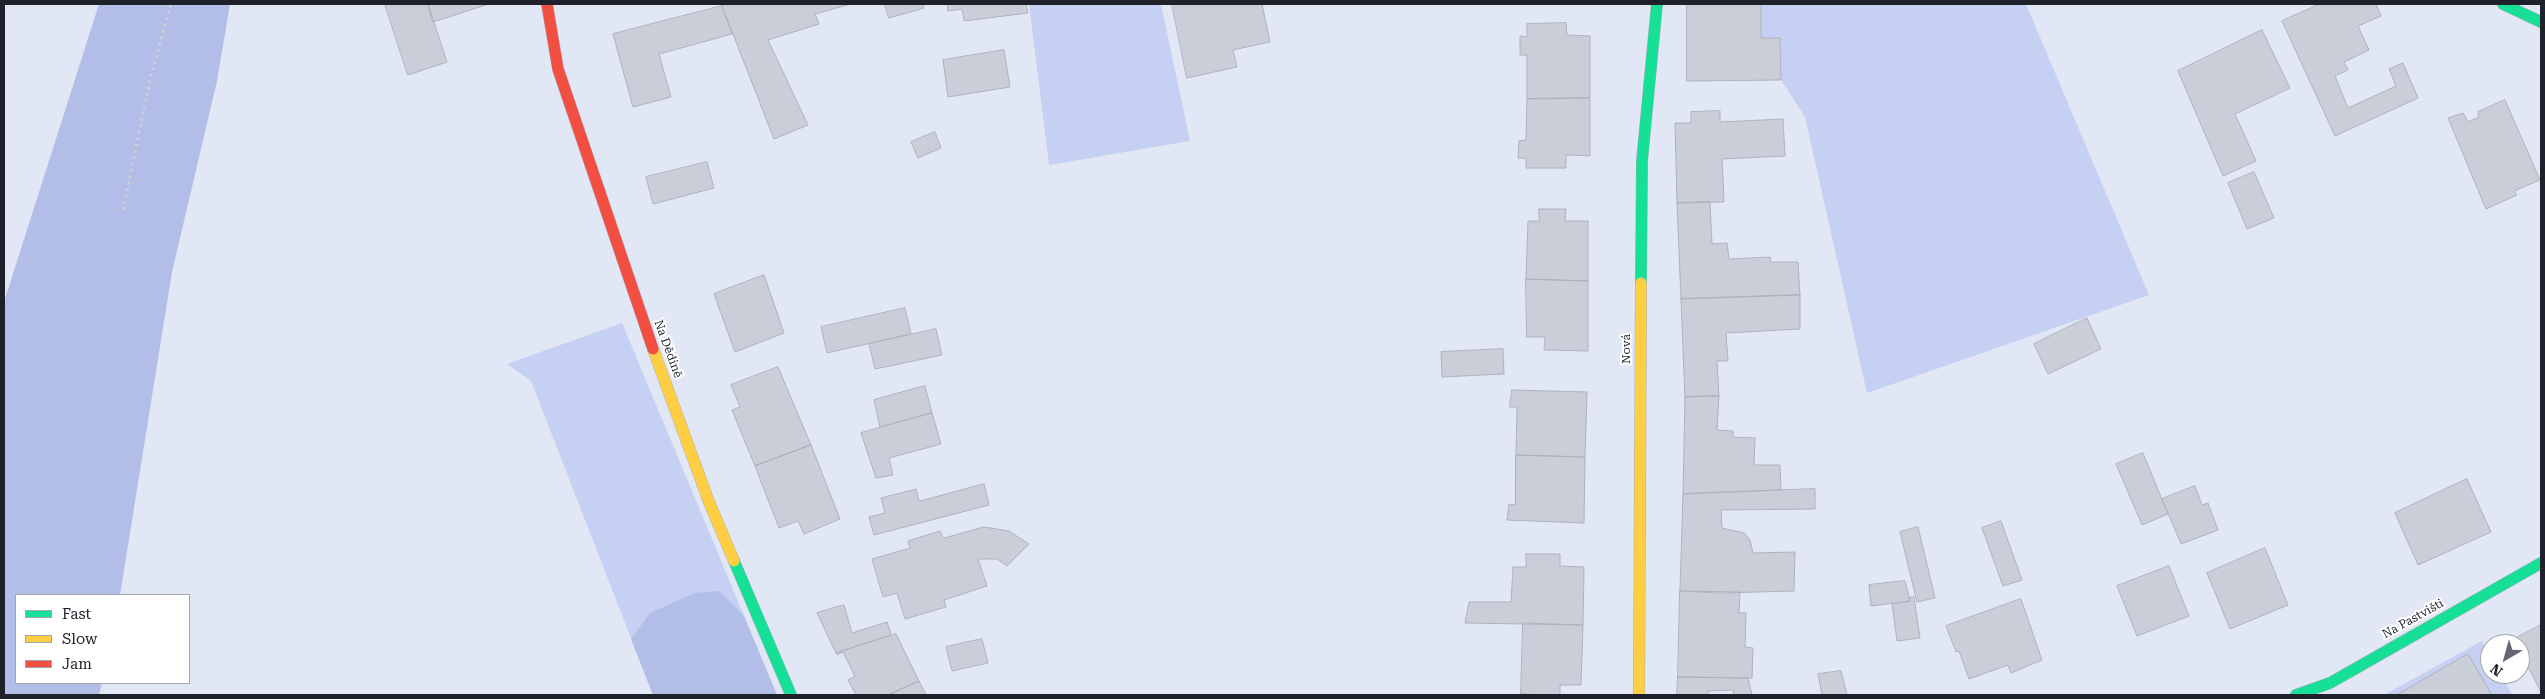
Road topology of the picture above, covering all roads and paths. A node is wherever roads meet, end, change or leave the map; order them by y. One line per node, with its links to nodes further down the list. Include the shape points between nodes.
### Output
1 (172, 4): 6 (path, via 151,75)
2 (547, 4): 8 (street, Na Dědině, via 558,70 627,277 709,502)
3 (1657, 4): 9 (street, Nová, via 1642,161)
4 (2503, 4): 5 (street)
5 (2541, 22)
6 (123, 210)
7 (2541, 563): 10 (street, Na Pastvišti, via 2330,683)
8 (791, 695)
9 (1638, 695)
10 (2296, 695)

